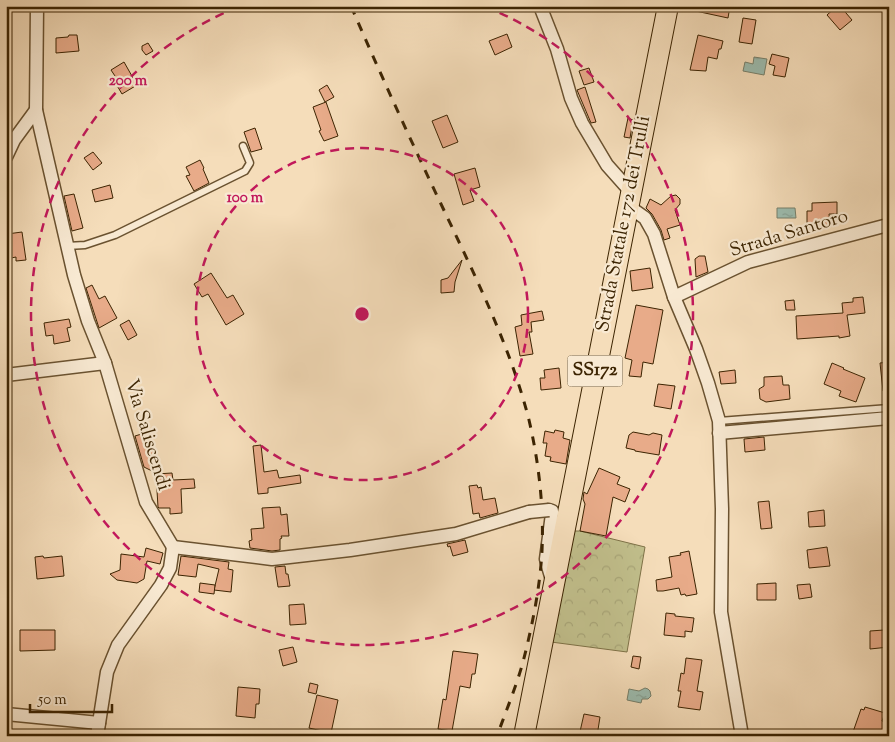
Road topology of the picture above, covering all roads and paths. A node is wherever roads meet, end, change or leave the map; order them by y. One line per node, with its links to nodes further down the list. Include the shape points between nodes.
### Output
1 (37, 6): 4 (street, Via Saliscendi)
2 (540, 6): 7 (street, via 582,123)
3 (668, 6): 7 (main road, Strada Statale 172 dei Trulli / SS172)
4 (36, 110): 6 (street); 9 (street, Via Saliscendi)
5 (243, 146): 9 (lane, via 250,163 245,171 115,234 85,245)
6 (6, 157)
7 (629, 199): 10 (street, via 654,234); 17 (main road, Strada Statale 172 dei Trulli / SS172)
8 (887, 222): 10 (street, Strada Santoro, via 748,262)
9 (67, 246): 11 (street, Via Saliscendi, via 88,321)
10 (674, 297): 15 (street, via 708,383)
11 (105, 363): 12 (street); 16 (street, Via Saliscendi, via 146,502)
12 (6, 375)
13 (889, 408): 15 (lane)
14 (889, 418): 15 (street)
15 (719, 427): 22 (street, via 721,612)
16 (173, 547): 17 (street, bridge, via 272,558 456,534 529,512 549,510 552,514 546,559); 19 (street, via 170,568 161,585 118,645 107,672)
17 (553, 585): 21 (main road, Strada Statale 172 dei Trulli / SS172)
18 (6, 714): 19 (street)
19 (99, 723): 20 (street)
20 (96, 736)
21 (524, 736)
22 (742, 736)

